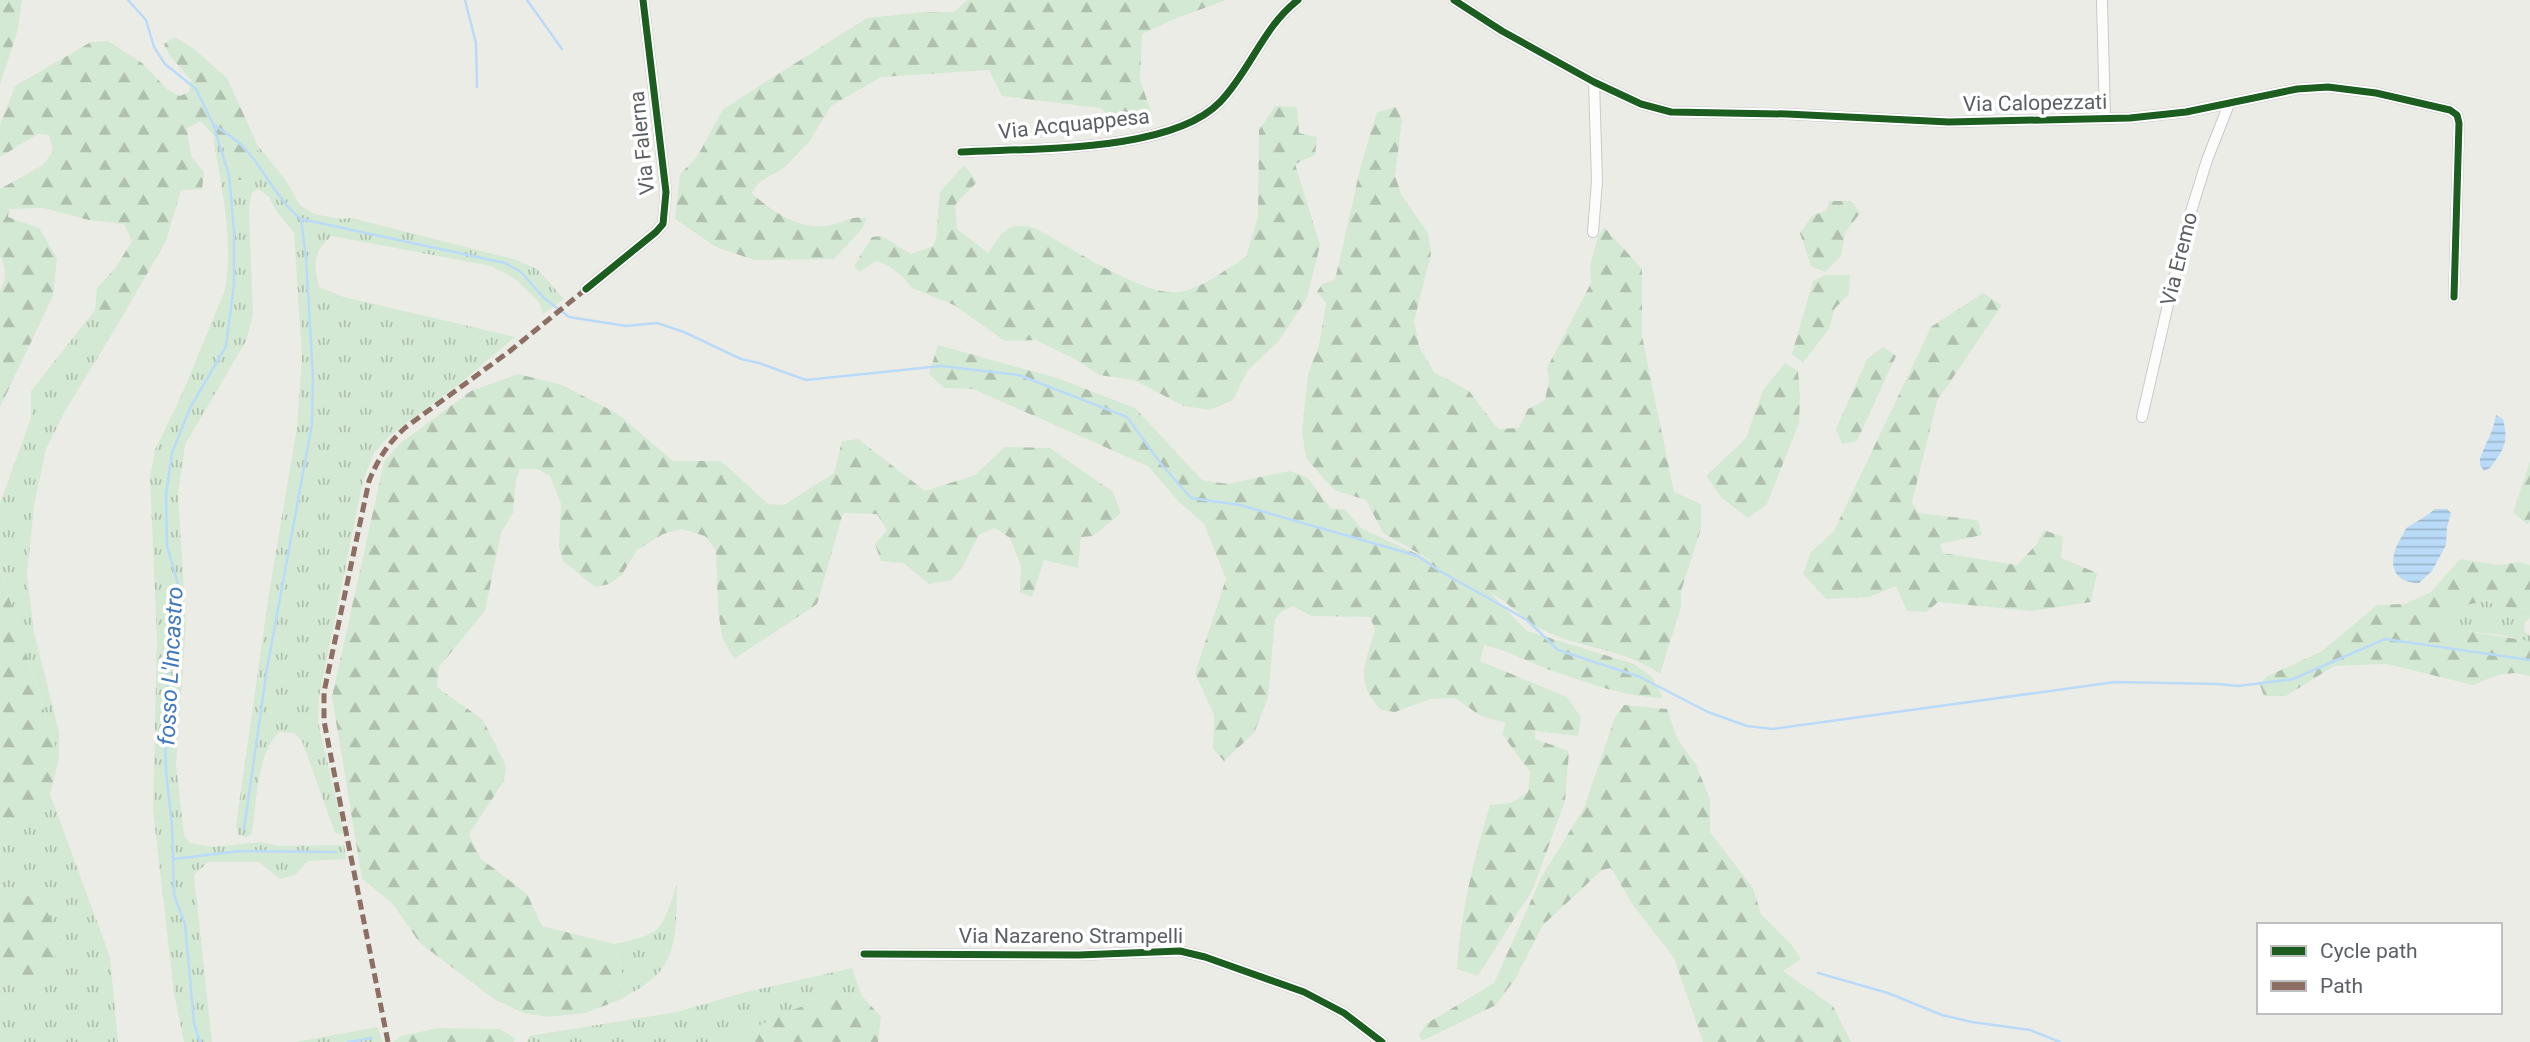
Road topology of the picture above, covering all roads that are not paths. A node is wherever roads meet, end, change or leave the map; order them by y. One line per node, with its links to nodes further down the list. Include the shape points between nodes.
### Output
1 (643, 0): 10 (street, Via Falerna, via 664,180 663,223)
2 (1298, 0): 8 (street, Via Acquappesa, via 1278,18 1221,102 1187,125 1118,142)
3 (1454, 0): 5 (street, Via Calopezzati)
4 (2102, 0): 7 (street)
5 (1594, 82): 7 (street, Via Calopezzati, via 1641,104 1678,113 1949,122); 9 (street, via 1597,181)
6 (2229, 104): 7 (street, Via Calopezzati, via 2168,115); 11 (street, Via Calopezzati, via 2329,87 2454,112 2459,123); 12 (street, Via Eremo, via 2185,231)
7 (2105, 119)
8 (961, 152)
9 (1593, 232)
10 (586, 289)
11 (2454, 297)
12 (2142, 417)
13 (864, 954): 14 (street, Via Nazareno Strampelli, via 1180,951 1304,992 1351,1017)
14 (1382, 1042)

